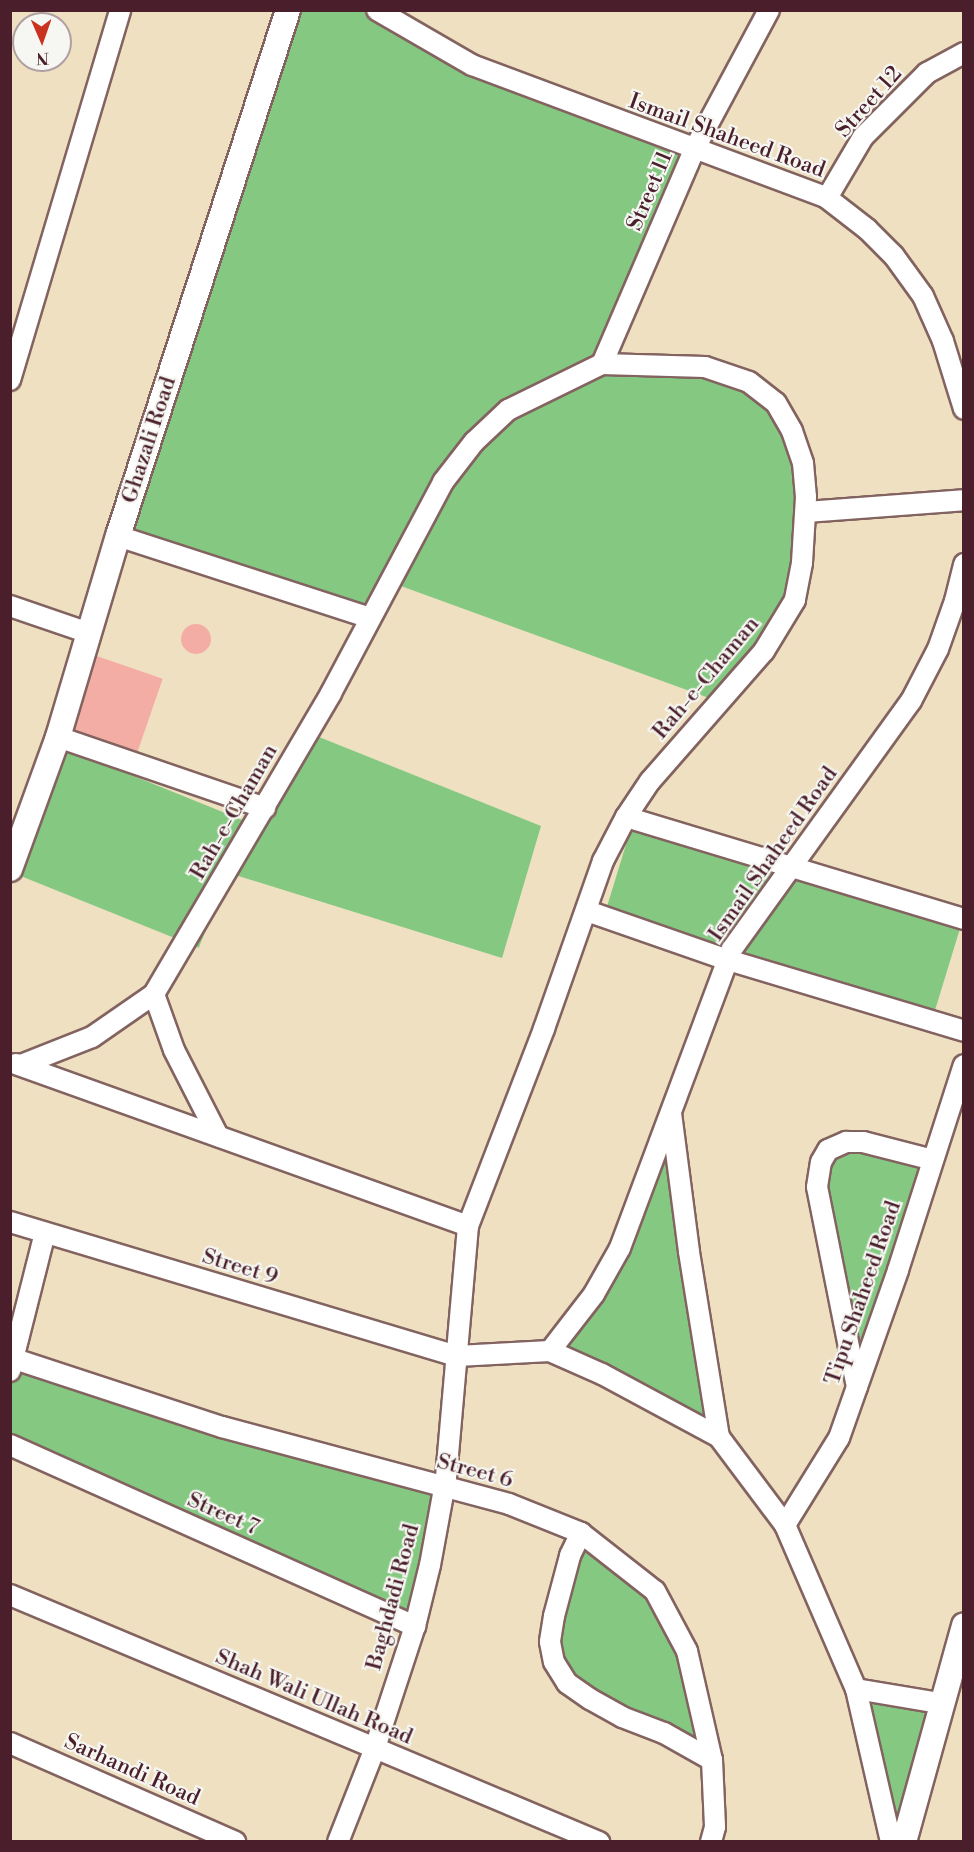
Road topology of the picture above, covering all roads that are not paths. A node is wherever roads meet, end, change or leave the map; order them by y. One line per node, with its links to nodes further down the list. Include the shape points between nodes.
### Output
1 (120, 10): 9 (street)
2 (288, 10): 13 (main road, Ghazali Road)
3 (377, 10): 6 (street, Ismail Shaheed Road, via 472,65)
4 (769, 10): 6 (street, Street 11)
5 (962, 58): 7 (street, Street 12, via 927,73 863,137)
6 (693, 150): 7 (street, Ismail Shaheed Road); 8 (street, Street 11)
7 (826, 198): 10 (street, Ismail Shaheed Road, via 867,229 894,256 922,296 943,341)
8 (602, 364): 12 (street, Rah-e-Chaman, via 705,367 749,382 776,403 792,431 803,463); 16 (street, Rah-e-Chaman, via 508,410 474,442 443,482)
9 (10, 380)
10 (963, 409)
11 (963, 500): 12 (street)
12 (806, 512): 20 (street, Rah-e-Chaman, via 795,600 784,621 758,659 650,781)
13 (118, 536): 16 (street); 17 (main road, Ghazali Road)
14 (963, 564): 21 (street, Ismail Shaheed Road, via 938,649 911,701)
15 (10, 606): 17 (street)
16 (370, 618): 19 (street, Rah-e-Chaman)
17 (90, 633): 18 (main road, Ghazali Road)
18 (58, 737): 19 (street); 22 (main road, Ghazali Road)
19 (265, 808): 26 (street, Rah-e-Chaman)
20 (626, 817): 21 (street); 23 (street, Rah-e-Chaman, via 603,861)
21 (789, 867): 24 (street); 25 (street, Ismail Shaheed Road)
22 (10, 869)
23 (587, 912): 25 (street); 34 (street, Rah-e-Chaman)
24 (963, 919)
25 (728, 960): 27 (street); 30 (street, Ismail Shaheed Road)
26 (154, 994): 28 (street, Rah-e-Chaman, via 92,1037); 31 (street, via 174,1050)
27 (963, 1031)
28 (16, 1064): 31 (street)
29 (963, 1065): 32 (street, Tipu Shaheed Road)
30 (670, 1110): 36 (street, via 620,1248 594,1294); 40 (street, Ismail Shaheed Road)
31 (218, 1136): 34 (street)
32 (933, 1160): 39 (street, Tipu Shaheed Road); 39 (street, via 863,1142 846,1142 828,1150 820,1162 817,1187)
33 (10, 1222): 35 (street, Street 9)
34 (468, 1226): 37 (street, Rah-e-Chaman)
35 (45, 1233): 37 (street, Street 9); 38 (street)
36 (550, 1351): 37 (street, Street 9); 40 (street, via 602,1374)
37 (457, 1356): 42 (street, Baghdadi Road)
38 (13, 1365): 42 (street, Street 6)
39 (857, 1387): 43 (street, Tipu Shaheed Road, via 839,1438)
40 (719, 1437): 43 (street)
41 (10, 1445): 47 (street, Street 7)
42 (445, 1488): 44 (street, Street 6, via 508,1504); 47 (street, Baghdadi Road)
43 (785, 1525): 48 (street)
44 (581, 1533): 52 (street, Street 6, via 655,1591 687,1651); 52 (street, via 570,1556 554,1616 550,1642 554,1662 567,1683 590,1699)
45 (10, 1595): 51 (street, Shah Wali Ullah Road)
46 (963, 1625): 49 (main road)
47 (415, 1626): 51 (street, Baghdadi Road)
48 (856, 1689): 49 (street); 57 (street)
49 (940, 1703): 58 (main road)
50 (10, 1743): 53 (street, Sarhandi Road)
51 (375, 1748): 54 (street, Baghdadi Road); 55 (street, Shah Wali Ullah Road)
52 (712, 1760): 56 (street, Street 6, via 715,1827)
53 (235, 1842)
54 (338, 1842)
55 (600, 1842)
56 (711, 1842)
57 (891, 1842)
58 (904, 1842)

